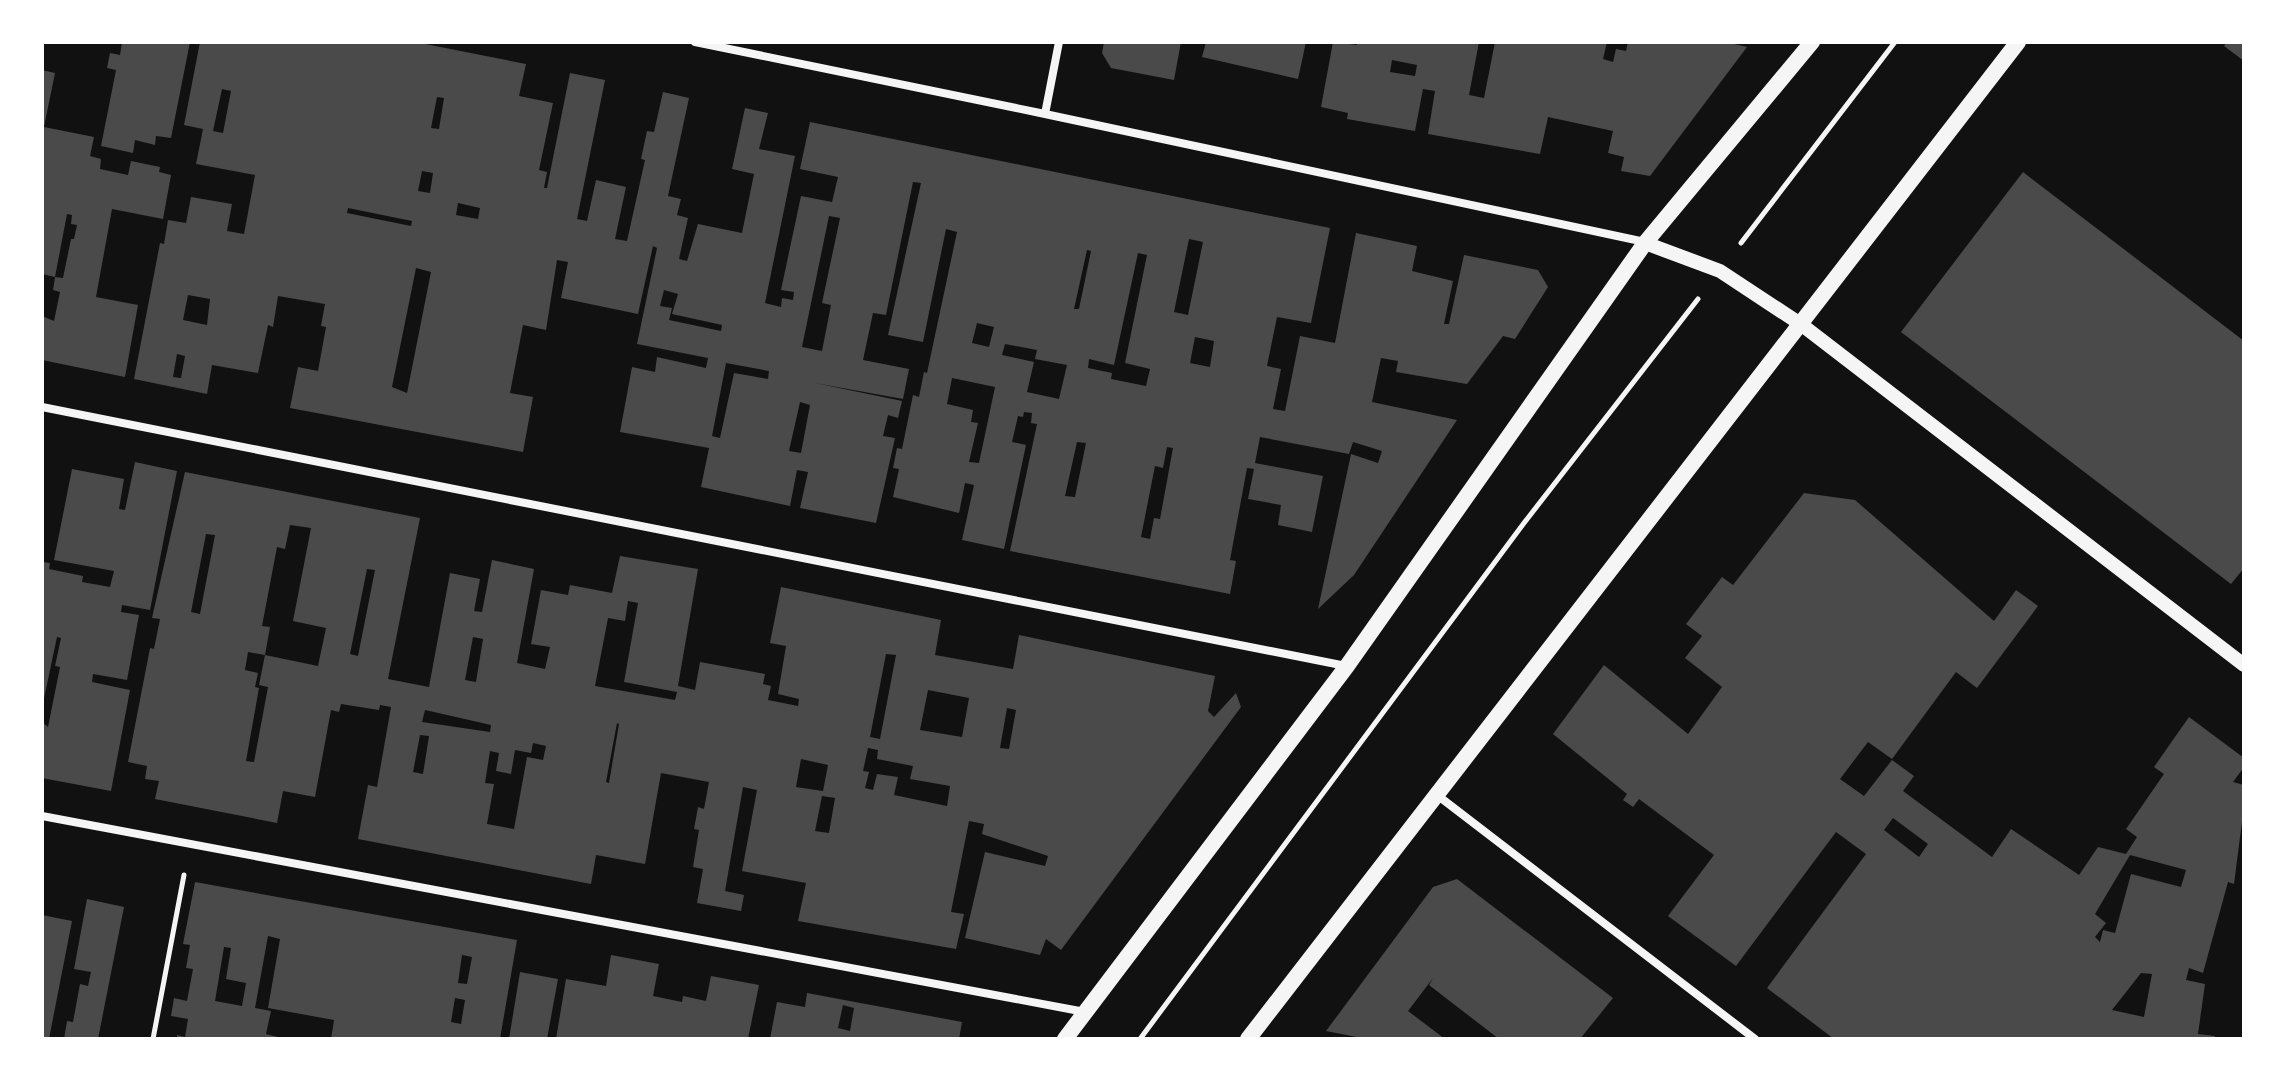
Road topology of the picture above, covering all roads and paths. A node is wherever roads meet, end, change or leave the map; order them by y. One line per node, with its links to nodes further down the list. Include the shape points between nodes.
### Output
1 (695, 42): 6 (street)
2 (1059, 42): 6 (street)
3 (1812, 42): 7 (main road)
4 (1895, 42): 8 (path)
5 (2018, 42): 9 (main road)
6 (1045, 114): 7 (street)
7 (1645, 243): 8 (street); 12 (main road)
8 (1720, 271): 9 (street); 19 (path, via 1524,523)
9 (1802, 325): 11 (street); 13 (main road)
10 (42, 407): 12 (street)
11 (2244, 665)
12 (1347, 666): 16 (main road)
13 (1437, 795): 20 (main road); 21 (street)
14 (42, 816): 15 (street)
15 (190, 844): 16 (street); 17 (path)
16 (1085, 1012): 18 (main road)
17 (153, 1039)
18 (1065, 1039)
19 (1140, 1039)
20 (1248, 1039)
21 (1755, 1039)

